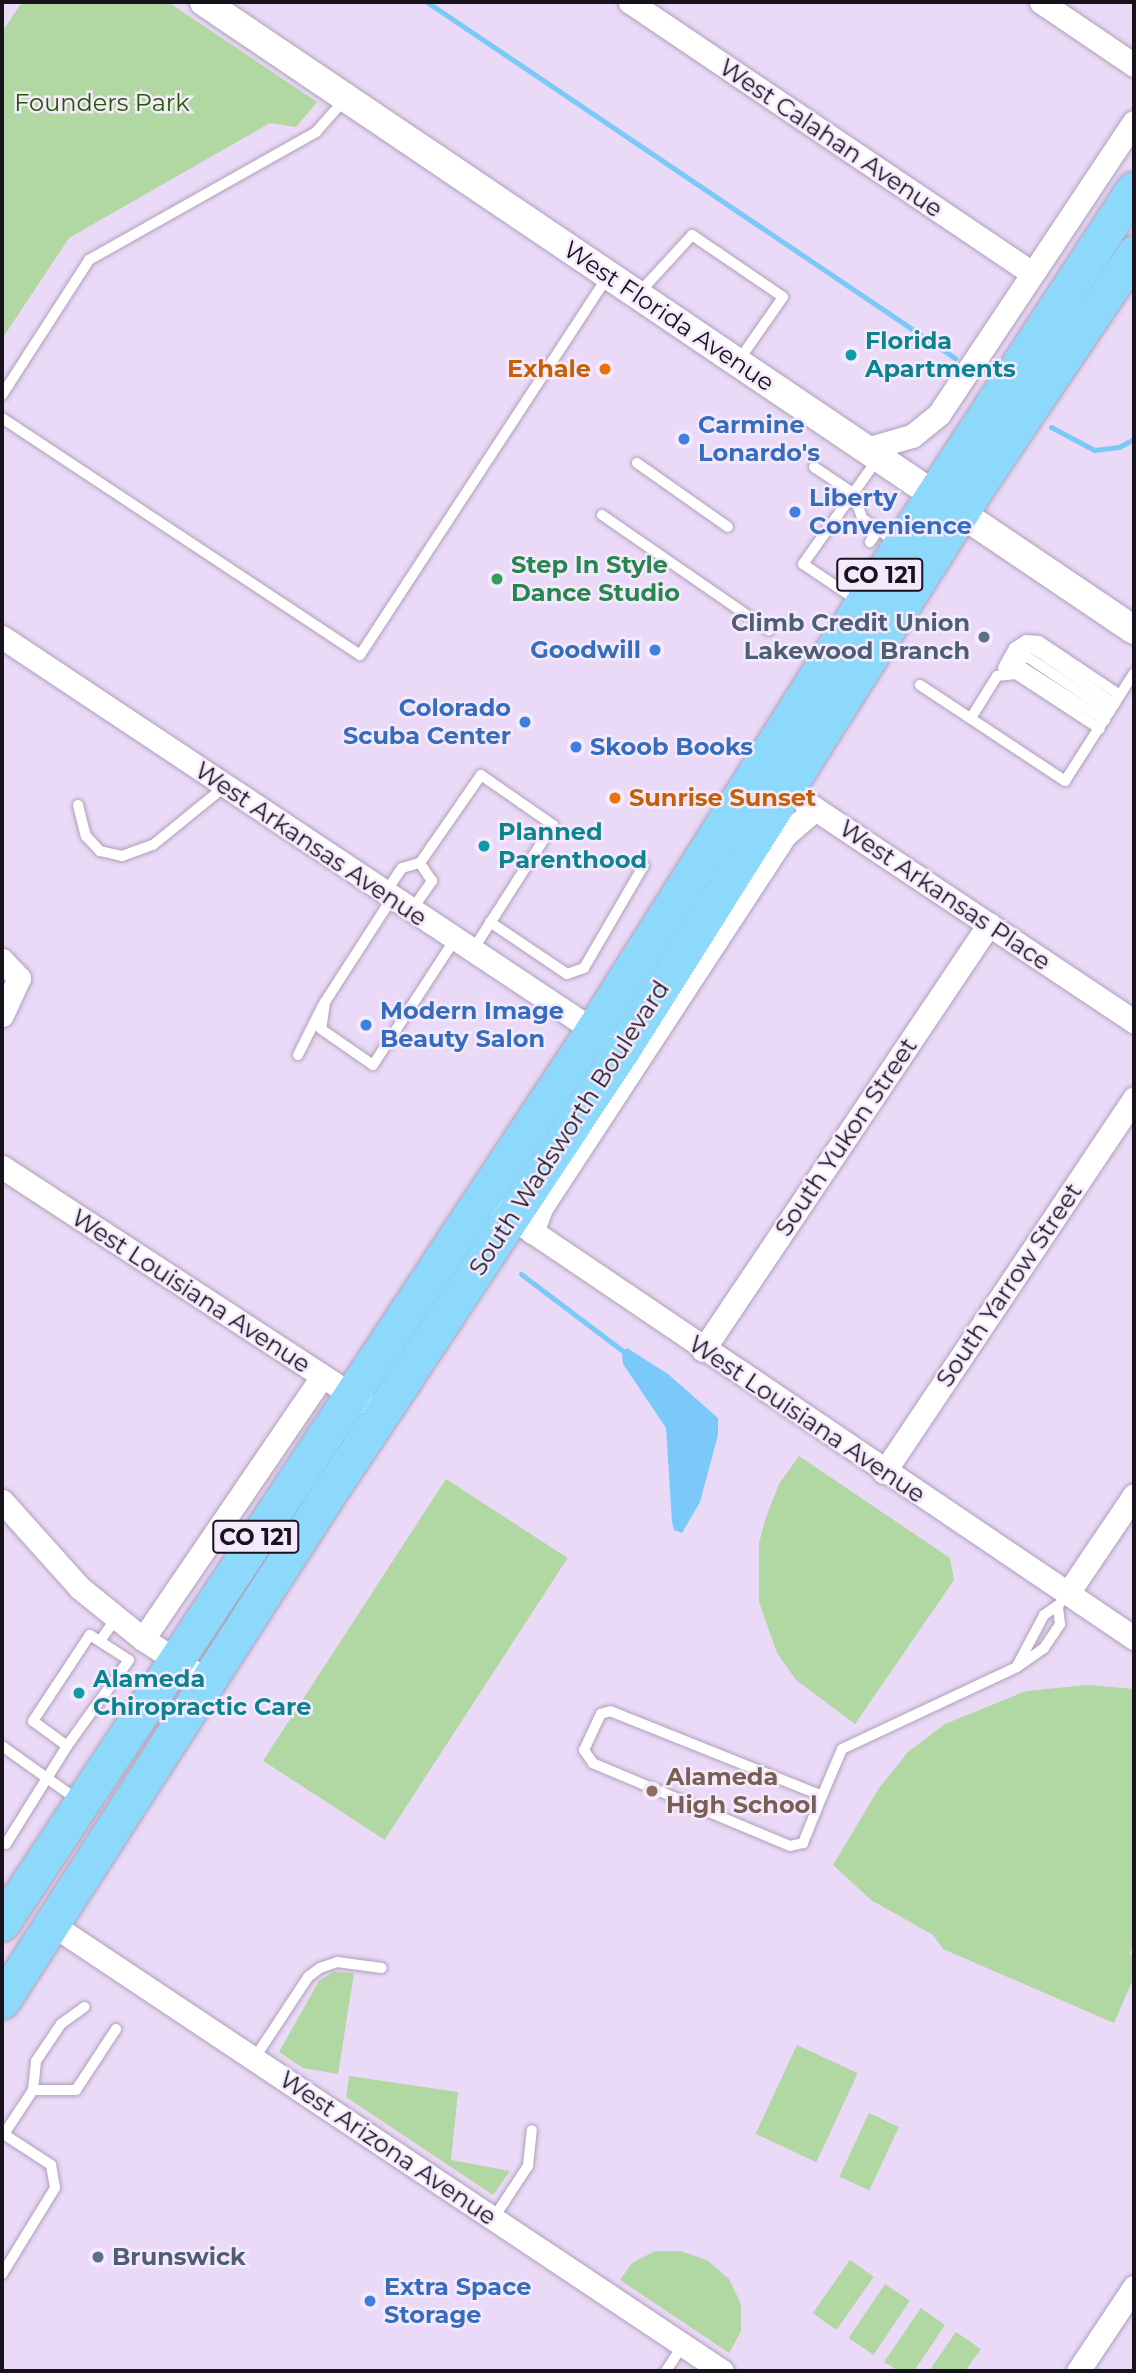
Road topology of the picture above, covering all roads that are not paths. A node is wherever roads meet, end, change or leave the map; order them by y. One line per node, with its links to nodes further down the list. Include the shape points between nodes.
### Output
1 (204, 2): 5 (street, West Florida Avenue)
2 (631, 2): 9 (street, West Calahan Avenue)
3 (1041, 2): 4 (street)
4 (1134, 65)
5 (346, 98): 10 (street, West Florida Avenue); 13 (lane, via 316,132 89,260)
6 (1134, 122): 9 (street)
7 (1134, 188): 19 (main road, South Wadsworth Boulevard / CO 121)
8 (1134, 253): 19 (main road, South Wadsworth Boulevard / CO 121)
9 (1032, 273): 15 (street, via 932,422)
10 (608, 276): 11 (street, West Florida Avenue); 14 (lane, via 360,655)
11 (637, 295): 12 (street, West Florida Avenue); 12 (lane, via 692,234 783,297)
12 (737, 362): 15 (street, West Florida Avenue)
13 (2, 395)
14 (2, 418)
15 (872, 453): 18 (lane); 19 (street, West Florida Avenue)
16 (637, 463): 21 (lane)
17 (814, 467): 18 (lane)
18 (853, 493): 22 (lane, via 862,518); 24 (lane, via 803,564)
19 (946, 504): 22 (main road, South Wadsworth Boulevard / CO 121); 26 (street, West Florida Avenue); 36 (main road, South Wadsworth Boulevard / CO 121)
20 (602, 515): 25 (lane)
21 (728, 527)
22 (882, 539): 24 (main road, South Wadsworth Boulevard / CO 121)
23 (849, 572): 24 (lane)
24 (850, 596): 34 (main road, South Wadsworth Boulevard / CO 121)
25 (769, 630)
26 (1134, 630)
27 (2, 636): 35 (street, West Arkansas Avenue)
28 (1009, 657): 30 (lane); 32 (lane); 32 (lane, via 1033,648)
29 (1134, 673): 32 (lane)
30 (997, 676): 32 (lane, via 1016,674); 33 (lane)
31 (920, 685): 33 (lane)
32 (1110, 712): 33 (lane, via 1065,781)
33 (971, 718)
34 (755, 770): 36 (street, West Arkansas Place); 50 (main road, South Wadsworth Boulevard / CO 121)
35 (224, 787): 37 (lane, via 153,845 122,856 100,851 86,836); 41 (street, West Arkansas Avenue)
36 (785, 789): 38 (street, West Arkansas Place); 51 (main road, South Wadsworth Boulevard / CO 121)
37 (78, 805)
38 (815, 809): 44 (street, West Arkansas Place); 56 (street, South Wadsworth Boulevard, via 785,836 541,1208)
39 (420, 863): 41 (lane, via 402,868); 42 (lane, via 432,881); 43 (lane, via 481,775 553,825)
40 (644, 865): 43 (lane, via 584,968 576,971 567,974)
41 (388, 896): 42 (street, West Arkansas Avenue); 47 (lane)
42 (411, 911): 45 (street, West Arkansas Avenue)
43 (490, 922): 45 (lane)
44 (989, 924): 49 (street, West Arkansas Place); 57 (street, South Yukon Street)
45 (463, 945): 47 (lane, via 373,1065 321,1029); 50 (street, West Arkansas Avenue)
46 (2, 960): 48 (street, via 19,978)
47 (324, 1002): 52 (lane)
48 (2, 1015)
49 (1134, 1021)
50 (593, 1030): 51 (street, West Arkansas Avenue); 55 (main road, South Wadsworth Boulevard / CO 121)
51 (622, 1049): 56 (main road, South Wadsworth Boulevard / CO 121)
52 (298, 1055)
53 (1134, 1098): 60 (street, South Yarrow Street)
54 (2, 1167): 58 (street, West Louisiana Avenue)
55 (481, 1198): 56 (street, West Louisiana Avenue); 58 (main road, South Wadsworth Boulevard / CO 121)
56 (521, 1225): 57 (street, West Louisiana Avenue); 59 (main road, South Wadsworth Boulevard / CO 121)
57 (703, 1350): 60 (street, West Louisiana Avenue)
58 (336, 1386): 59 (street, West Louisiana Avenue); 67 (street, South Wadsworth Boulevard); 68 (main road, South Wadsworth Boulevard / CO 121)
59 (381, 1415): 70 (main road, South Wadsworth Boulevard / CO 121)
60 (884, 1472): 63 (street, West Louisiana Avenue)
61 (1134, 1495): 63 (street)
62 (2, 1501): 64 (street, via 63,1570)
63 (1063, 1601): 66 (street, West Louisiana Avenue); 69 (lane, via 1044,1615); 69 (lane, via 1060,1624 1044,1648)
64 (116, 1618): 65 (lane); 67 (street)
65 (95, 1638): 72 (lane, via 33,1721); 72 (lane, via 129,1660)
66 (1134, 1638)
67 (143, 1639): 68 (street)
68 (175, 1660): 70 (street); 75 (main road, South Wadsworth Boulevard / CO 121)
69 (1017, 1667): 74 (lane, via 842,1749)
70 (208, 1681): 78 (main road, South Wadsworth Boulevard / CO 121)
71 (2, 1746): 73 (lane)
72 (67, 1746): 73 (lane)
73 (50, 1780): 75 (lane); 76 (lane)
74 (822, 1796): 74 (lane, via 610,1711 601,1714 584,1750 593,1763 790,1846 803,1843)
75 (84, 1799): 77 (main road, South Wadsworth Boulevard / CO 121); 78 (main road, via 78,1833 40,1905 42,1917)
76 (6, 1844)
77 (2, 1923)
78 (52, 1925): 80 (main road, South Wadsworth Boulevard / CO 121); 83 (street, West Arizona Avenue)
79 (382, 1968): 83 (lane, via 337,1962 320,1968 308,1977)
80 (2, 2001)
81 (84, 2007): 84 (lane, via 61,2024 36,2061)
82 (116, 2029): 84 (lane, via 76,2090)
83 (254, 2059): 87 (street, West Arizona Avenue)
84 (33, 2090): 86 (lane)
85 (532, 2130): 87 (lane, via 528,2166)
86 (3, 2134): 88 (lane, via 51,2165 55,2188)
87 (493, 2219): 90 (street, West Arizona Avenue)
88 (2, 2274)
89 (1134, 2287): 93 (street)
90 (684, 2345): 91 (lane); 92 (street, West Arizona Avenue)
91 (666, 2371)
92 (722, 2371)
93 (1078, 2371)

